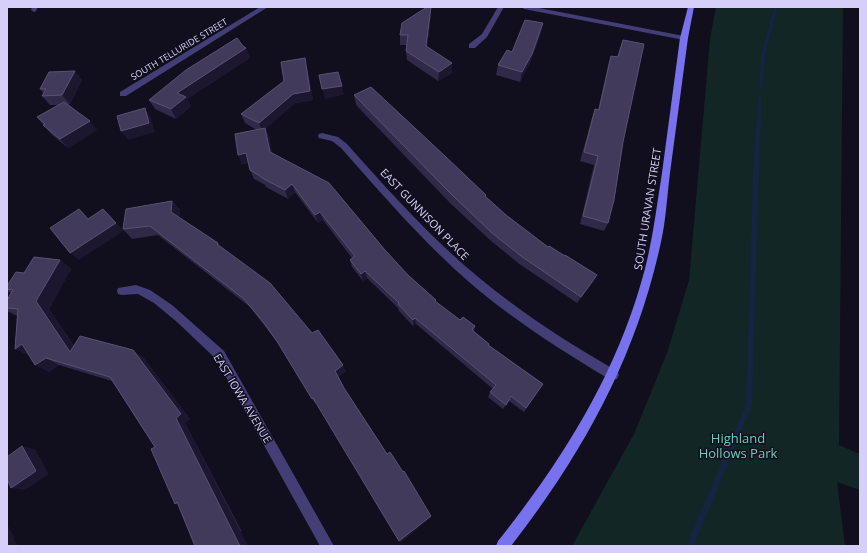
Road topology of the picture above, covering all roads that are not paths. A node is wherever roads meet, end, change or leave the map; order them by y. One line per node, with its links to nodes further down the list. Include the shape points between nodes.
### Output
1 (265, 7): 7 (street, SOUTH TELLURIDE STREET)
2 (501, 7): 6 (street, via 485,35)
3 (524, 7): 5 (street)
4 (691, 7): 5 (street, SOUTH URAVAN STREET)
5 (684, 38): 10 (street, SOUTH URAVAN STREET, via 651,272 629,339)
6 (472, 46)
7 (123, 94)
8 (322, 136): 10 (street, EAST GUNNISON PLACE, via 335,139 344,146 431,241 481,286 541,331)
9 (122, 291): 11 (street, EAST IOWA AVENUE, via 137,289 150,295 202,336 220,355)
10 (613, 376): 12 (street, SOUTH URAVAN STREET, via 576,445)
11 (327, 546)
12 (504, 546)

